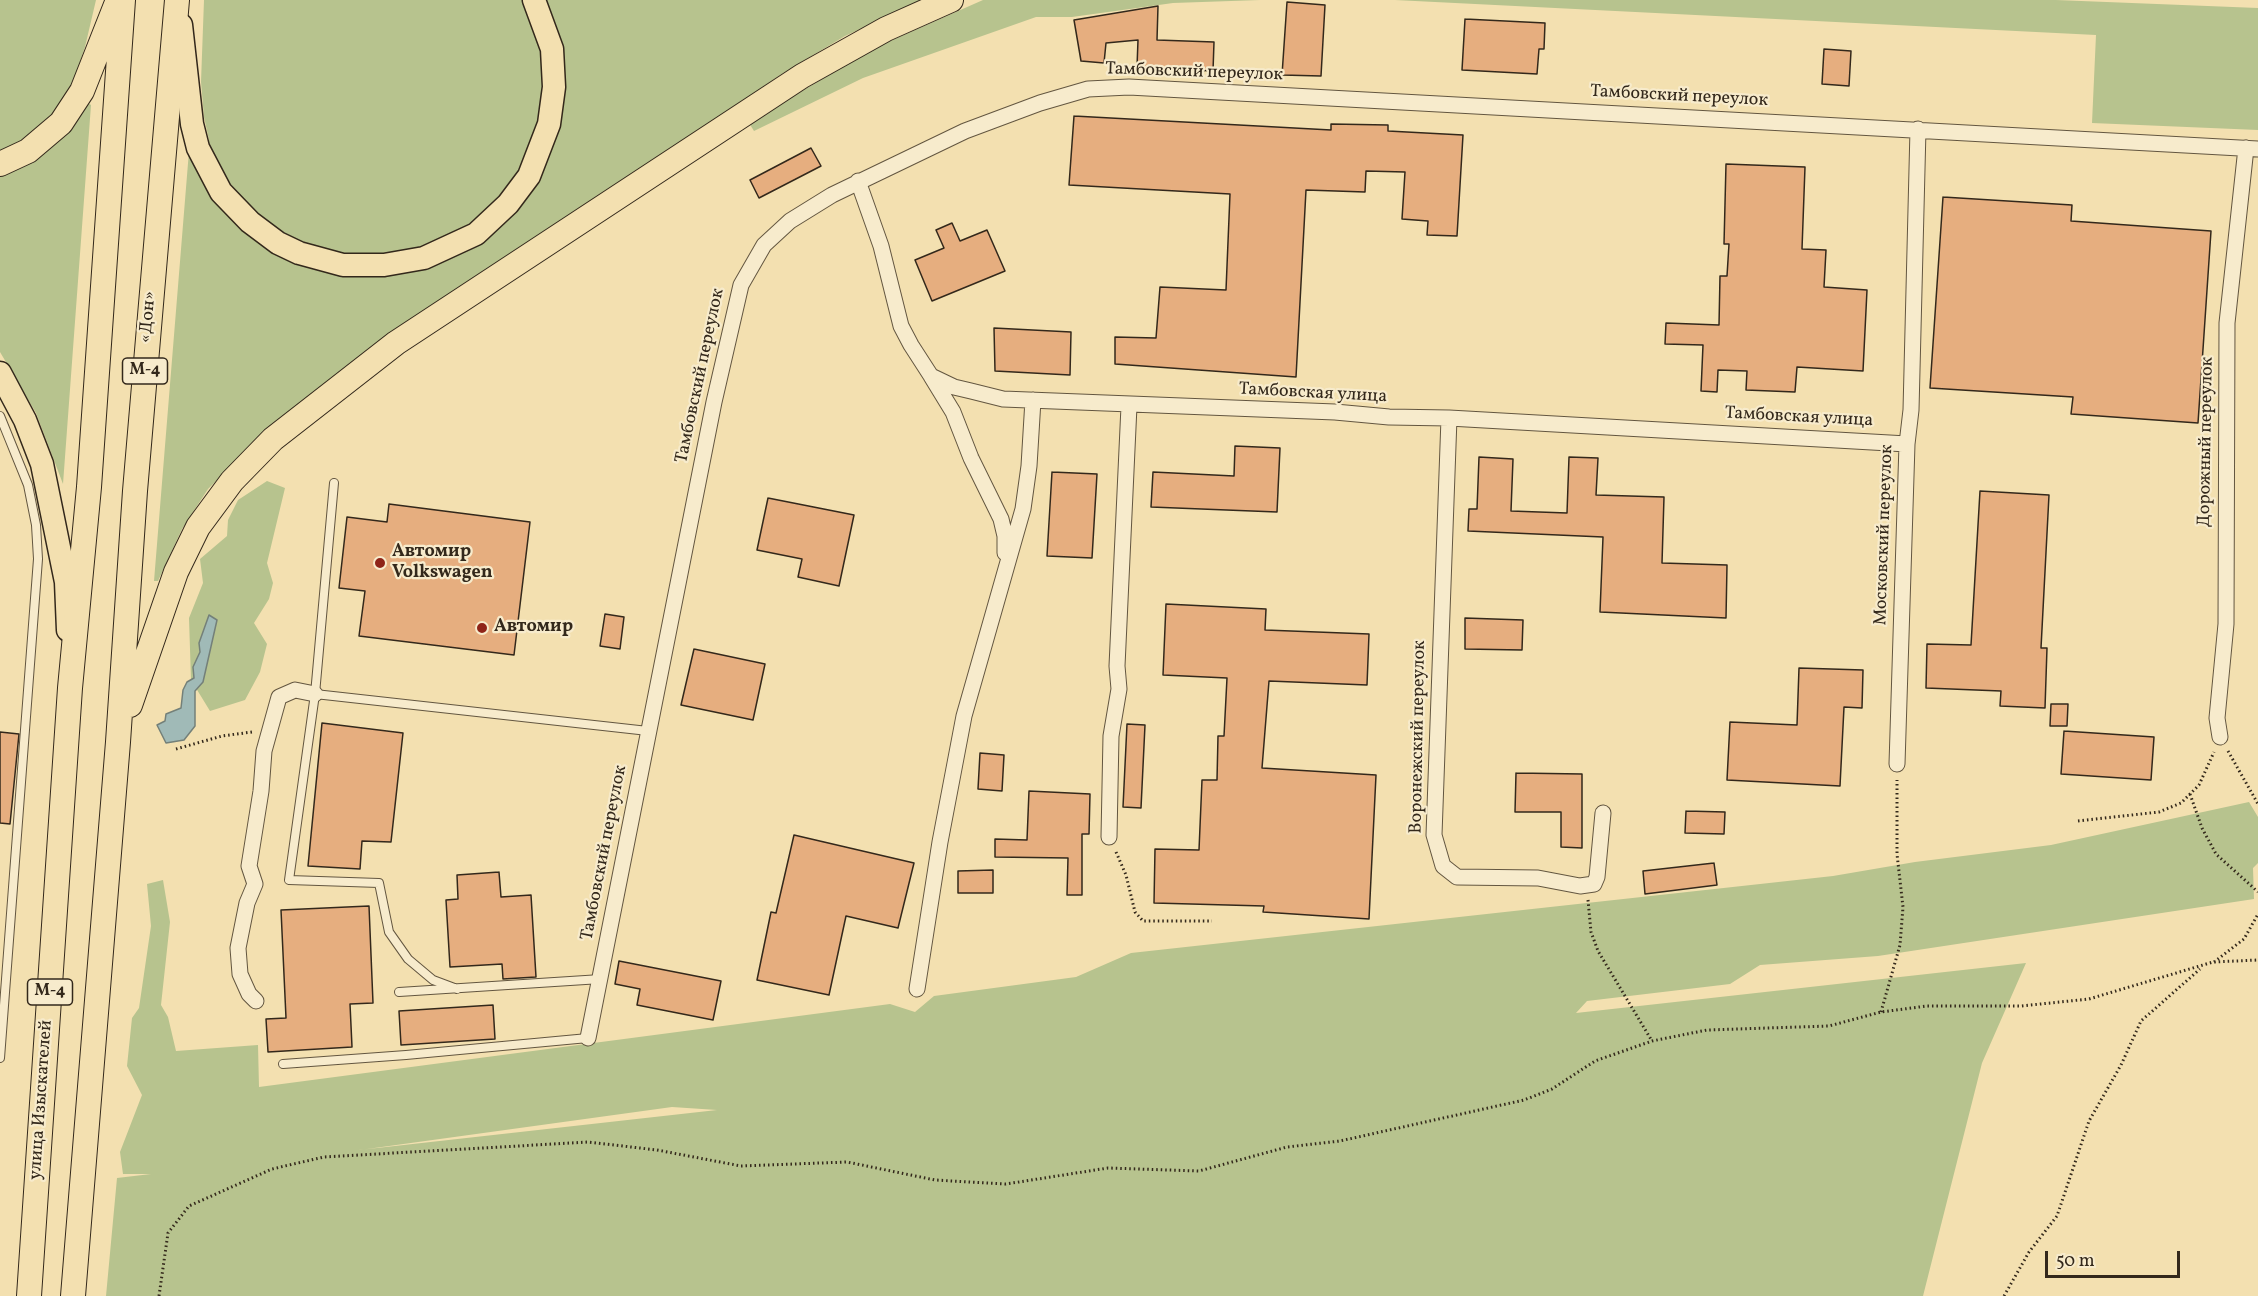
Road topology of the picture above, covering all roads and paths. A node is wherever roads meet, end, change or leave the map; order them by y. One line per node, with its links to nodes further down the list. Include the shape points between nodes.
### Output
1 (118, 0): 8 (highway, via 73,107 28,152)
2 (123, 0): 19 (highway, М-4, via 92,452)
3 (178, 0): 4 (main road, via 192,124 198,148 221,192 250,222 278,243 320,260 365,267 424,258 476,234 508,204 529,176 549,124 554,87 552,49); 24 (highway, «Дон» / М-4, via 135,491)
4 (534, 0)
5 (951, 0): 24 (highway, via 885,29 802,76 396,343 273,439 232,480 198,527 156,624)
6 (1918, 129): 7 (street, Тамбовский переулок); 9 (street, Тамбовский переулок, via 1129,87 1088,89 965,131); 16 (street, Московский переулок)
7 (2252, 148): 23 (street, Дорожный переулок, via 2228,323 2226,624 2217,718)
8 (0, 164)
9 (858, 181): 11 (street, via 881,246 901,326); 22 (street, Тамбовский переулок, via 790,221 764,245 741,285)
10 (0, 374): 19 (main road, via 25,420 42,464 55,519 66,582)
11 (931, 375): 12 (street, Тамбовская улица, via 954,387 1003,399); 18 (street, via 953,412 1001,519)
12 (1033, 400): 13 (street, Тамбовская улица); 18 (street, via 1023,509)
13 (1129, 406): 15 (street, Тамбовская улица); 31 (street, via 1119,689 1111,736)
14 (0, 416): 47 (lane, via 28,485 38,559)
15 (1449, 418): 16 (street, Тамбовская улица); 32 (street, Воронежский переулок, via 1434,835 1443,866 1457,877 1538,878)
16 (1907, 444): 26 (street, Московский переулок)
17 (334, 483): 20 (lane)
18 (1005, 562): 41 (street, via 954,760)
19 (70, 688): 49 (highway, улица Изыскателей / М-4)
20 (315, 694): 21 (street, via 295,690 279,696); 22 (lane); 40 (lane, via 289,880 379,883 389,932 402,952 419,971)
21 (270, 723): 25 (path, via 252,733); 43 (street, via 249,866 255,884 238,948 240,974)
22 (648, 731): 39 (street, Тамбовский переулок)
23 (2220, 737): 27 (path, via 2199,785); 28 (path)
24 (118, 742): 50 (highway, М-4)
25 (176, 748)
26 (1897, 764): 44 (path, via 1897,854 1903,907 1900,945)
27 (2190, 794): 30 (path, via 2181,803 2159,812); 33 (path, via 2216,854)
28 (2258, 804)
29 (1603, 813): 32 (street, via 1597,877 1594,884)
30 (2078, 821)
31 (1108, 837): 35 (path, via 1126,874 1135,912 1143,921)
32 (1580, 886): 46 (path, via 1588,898 1591,932 1598,951)
33 (2258, 892)
34 (2258, 914): 37 (path, via 2244,939)
35 (1212, 921)
36 (2258, 960): 37 (path)
37 (2213, 962): 38 (path)
38 (2201, 968): 44 (path, via 2089,999 2021,1006 1927,1006); 52 (path, via 2141,1021 2089,1121 2057,1216 2029,1252)
39 (601, 979): 40 (lane); 45 (street, Тамбовский переулок)
40 (457, 989): 42 (lane)
41 (917, 989)
42 (399, 992)
43 (256, 1001)
44 (1881, 1012): 46 (path, via 1828,1026 1707,1030)
45 (588, 1038): 48 (lane)
46 (1652, 1041): 51 (path, via 1595,1061 1552,1089 1524,1100 1340,1141 1287,1147 1199,1171 1108,1168 1006,1184 935,1180 847,1162 741,1166 588,1142 301,1161 189,1206 168,1233)
47 (0, 1058)
48 (283, 1064)
49 (29, 1296)
50 (73, 1296)
51 (159, 1296)
52 (2004, 1296)

